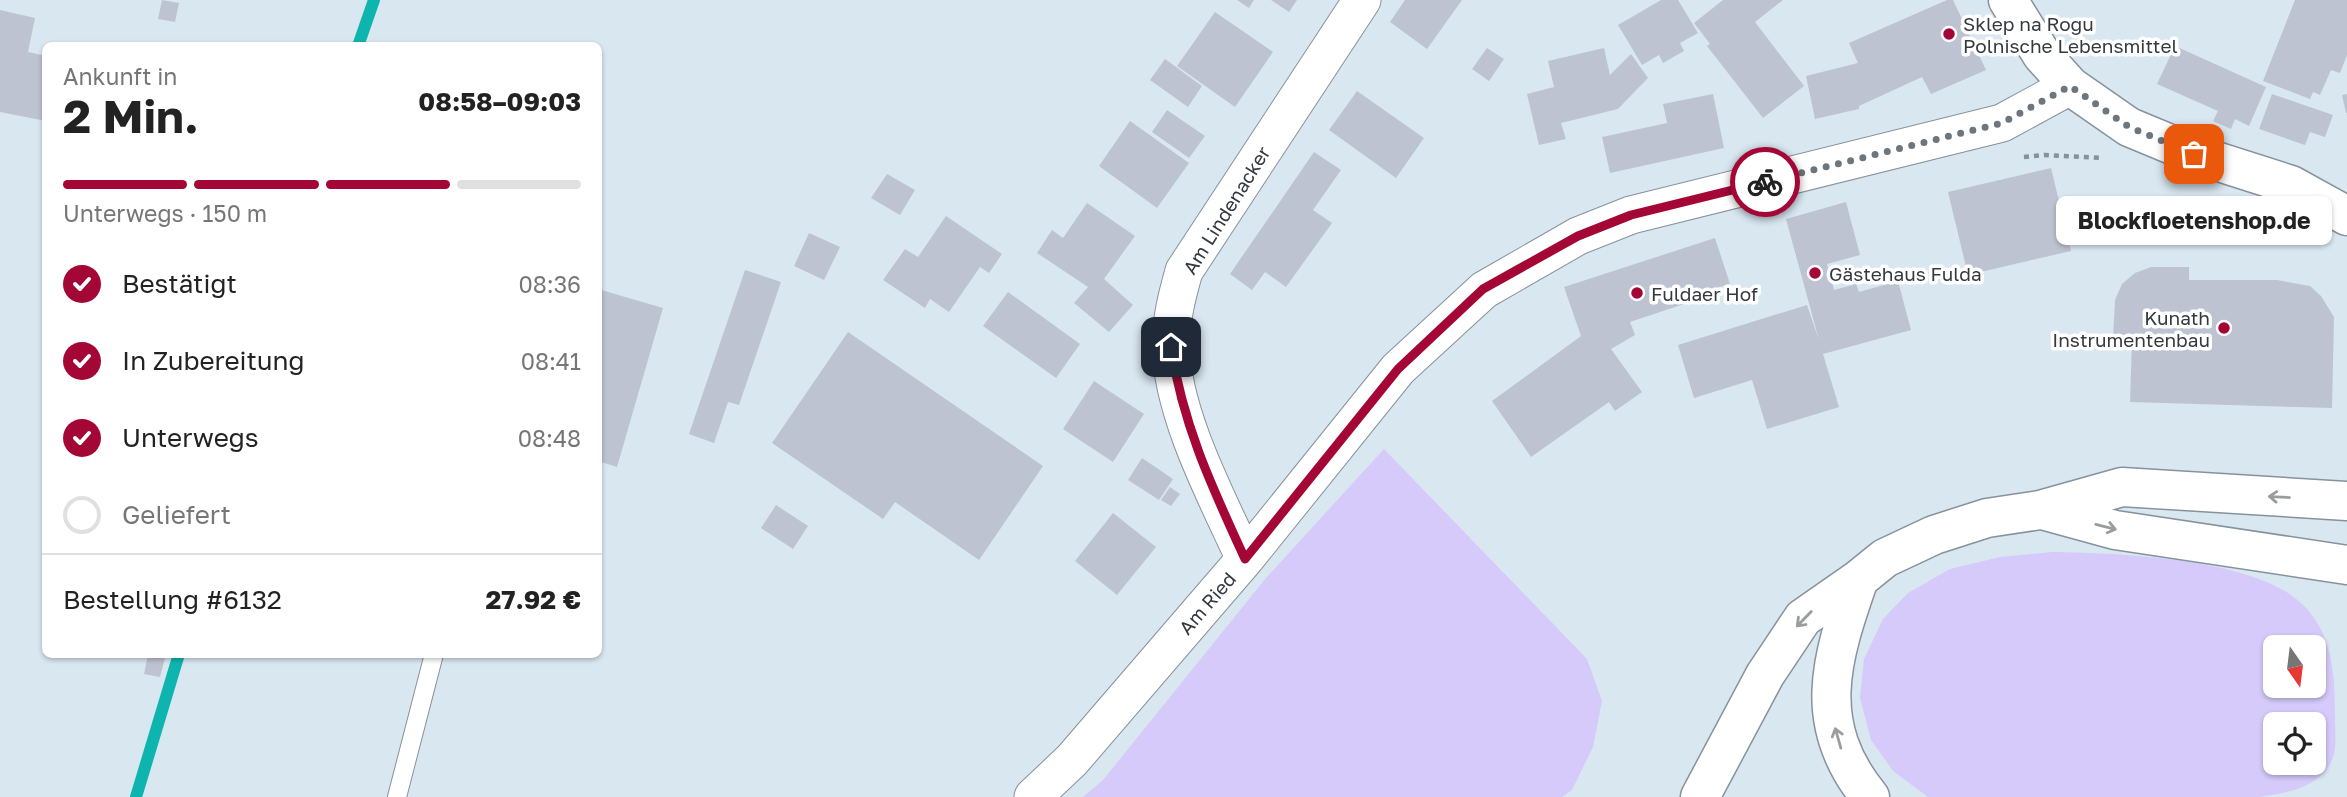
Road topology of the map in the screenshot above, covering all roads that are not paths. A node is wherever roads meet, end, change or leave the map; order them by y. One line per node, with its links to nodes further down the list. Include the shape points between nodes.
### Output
1 (1362, 0): 7 (street, Am Lindenacker, via 1184,271 1174,308 1171,347 1187,422)
2 (2008, 0): 3 (main road, via 2042,55)
3 (2070, 86): 4 (main road, via 2129,127 2194,154 2291,185); 7 (street, Am Ried, via 2002,123 1631,215 1578,236 1483,289 1398,369)
4 (2347, 216)
5 (2347, 501): 6 (main road, one-way to 6, via 2122,487)
6 (2040, 510): 8 (main road, one-way to 8, via 2115,530); 9 (main road, via 1987,518 1934,535 1885,558)
7 (1245, 559): 12 (street, Am Ried, via 1072,760)
8 (2347, 565)
9 (1859, 579): 13 (main road, one-way to 13, via 1803,618 1765,675); 14 (main road, one-way to 9, via 1850,771 1831,711 1831,674)
10 (433, 658): 11 (lane)
11 (397, 797)
12 (1033, 797)
13 (1700, 797)
14 (1870, 797)

